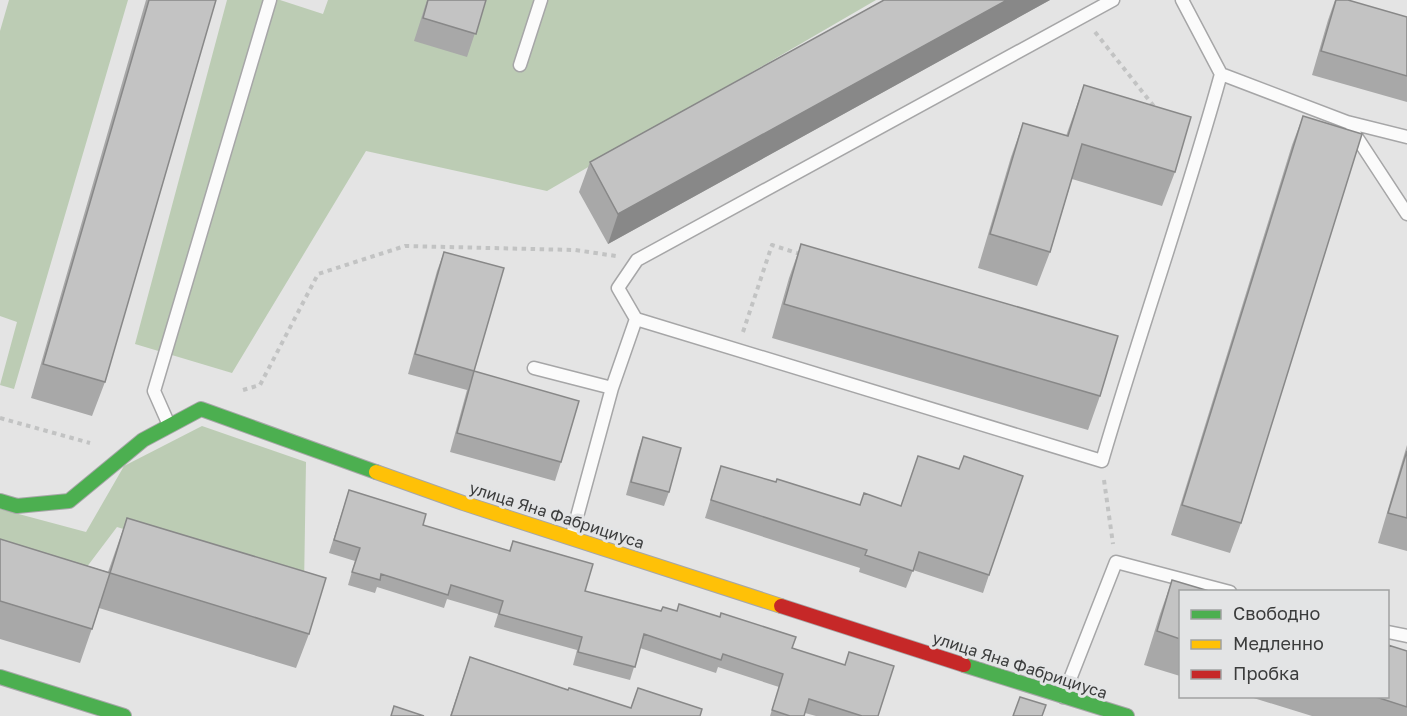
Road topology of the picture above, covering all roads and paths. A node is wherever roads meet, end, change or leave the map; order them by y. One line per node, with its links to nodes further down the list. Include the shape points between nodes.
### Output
1 (270, 0): 20 (lane, via 154,391)
2 (541, 0): 6 (lane)
3 (1113, 0): 5 (lane)
4 (1182, 0): 7 (lane)
5 (1083, 16): 8 (path); 13 (lane)
6 (520, 66)
7 (1221, 74): 9 (lane); 22 (lane)
8 (1161, 116)
9 (1347, 122): 10 (lane); 11 (lane)
10 (1407, 137)
11 (1407, 214)
12 (805, 255): 15 (path, via 772,245)
13 (637, 260): 14 (lane, via 618,288); 18 (path, via 575,250 405,246 318,273 260,385)
14 (636, 319): 15 (lane); 17 (lane)
15 (737, 350): 22 (lane)
16 (534, 368): 17 (lane)
17 (612, 388): 24 (lane)
18 (238, 391)
19 (0, 418): 21 (path)
20 (170, 426): 23 (street, улица Яна Фабрициуса, via 143,440 69,501 17,506); 24 (street, улица Яна Фабрициуса, via 201,409 464,503)
21 (97, 445)
22 (1102, 461): 25 (path)
23 (0, 501)
24 (571, 536): 30 (street, улица Яна Фабрициуса)
25 (1116, 562): 26 (lane); 30 (lane)
26 (1226, 590)
27 (1389, 632): 28 (lane)
28 (1407, 636)
29 (0, 677): 31 (street)
30 (1063, 697): 32 (street, улица Яна Фабрициуса)
31 (124, 716)
32 (1127, 716)

